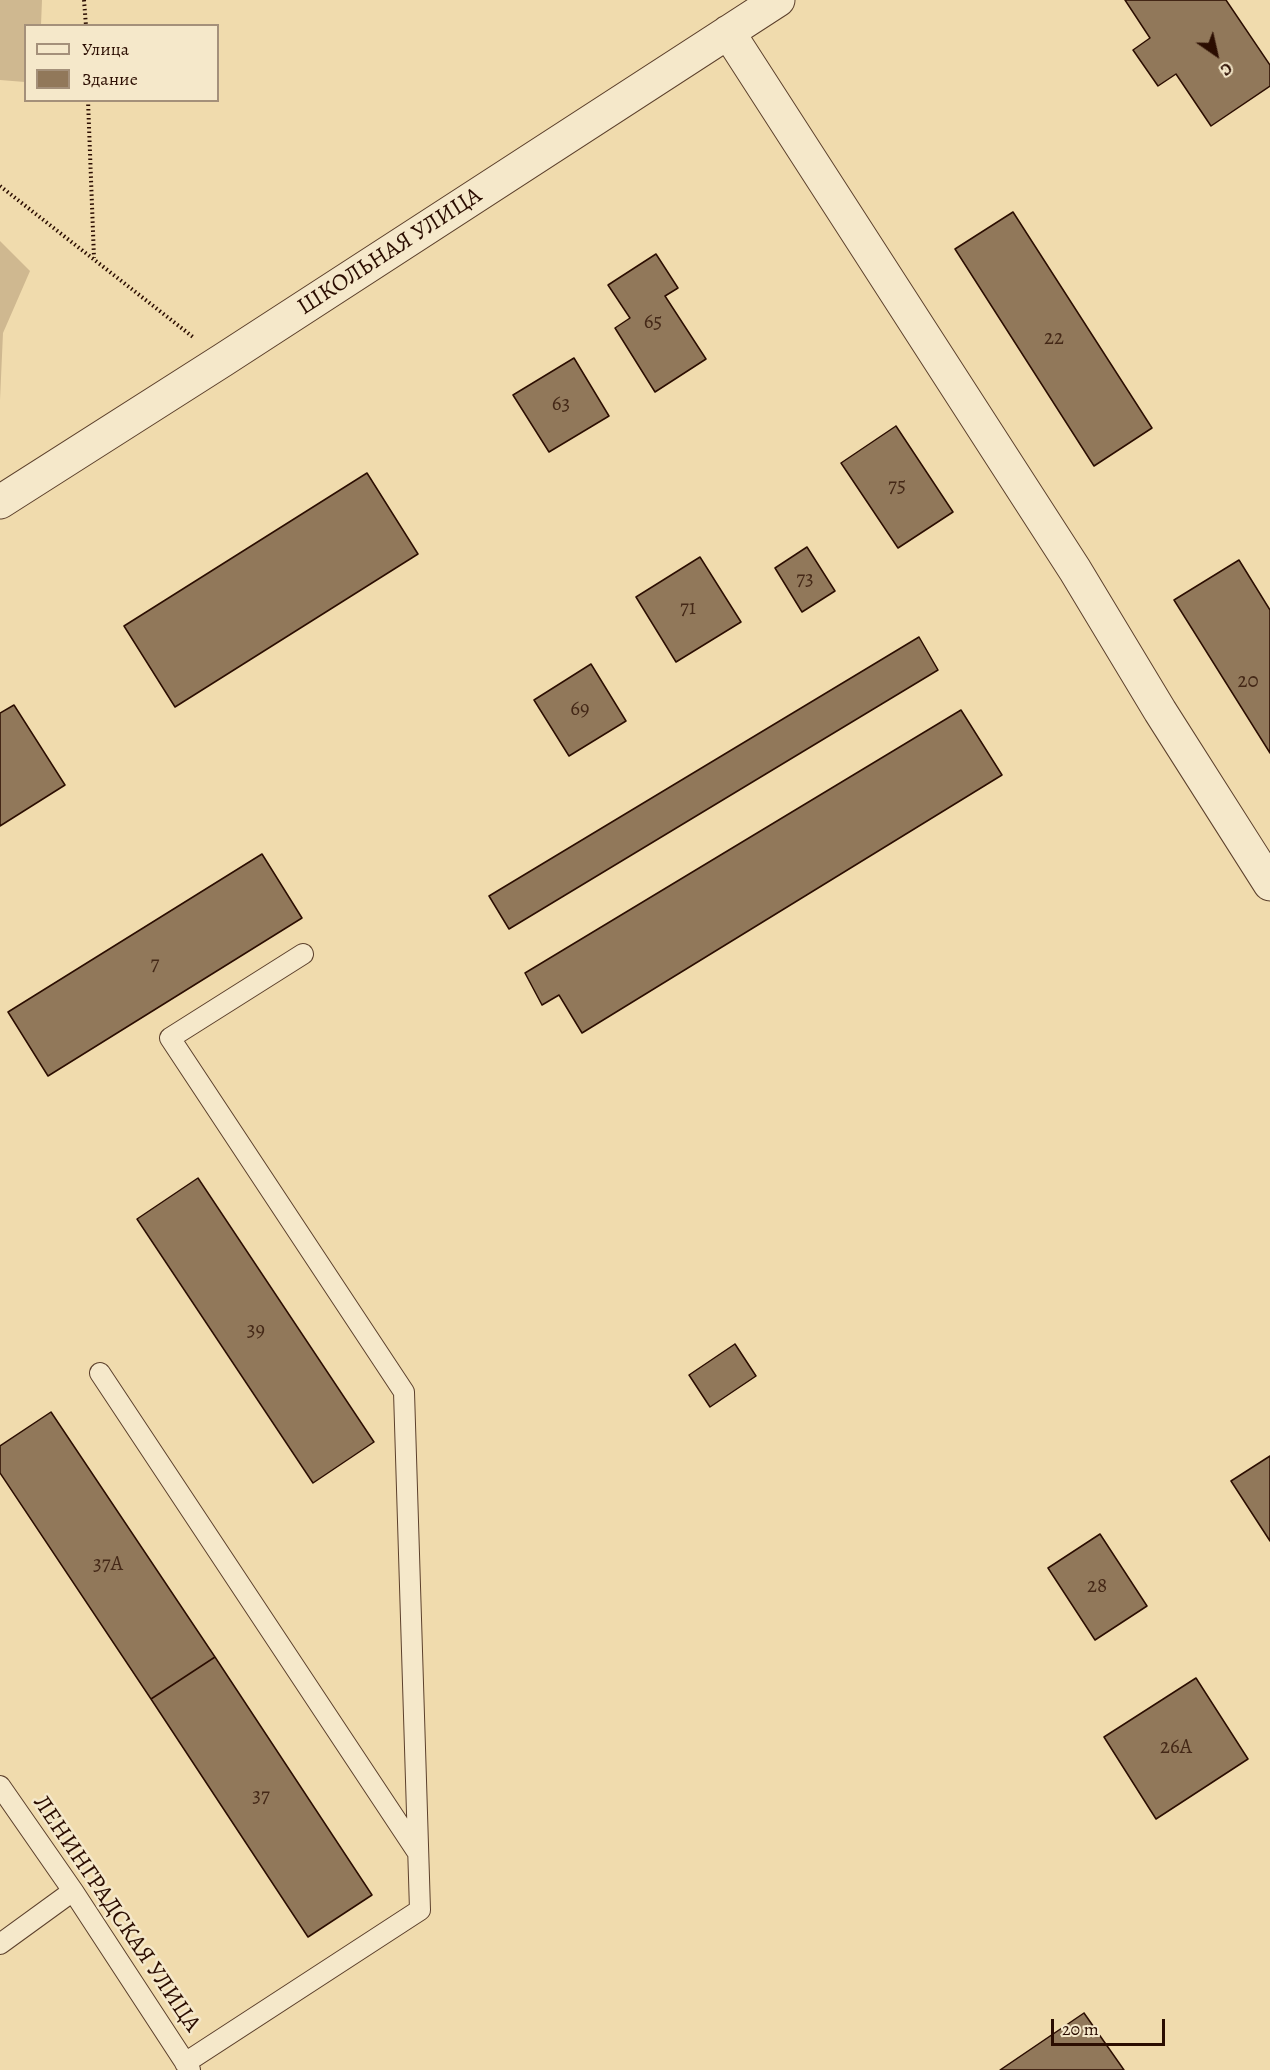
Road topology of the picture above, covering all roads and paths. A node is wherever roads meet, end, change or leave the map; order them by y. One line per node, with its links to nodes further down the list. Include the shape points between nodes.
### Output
1 (84, 0): 3 (path)
2 (778, 0): 4 (street, ШКОЛЬНАЯ УЛИЦА)
3 (86, 24)
4 (728, 32): 8 (street, ШКОЛЬНАЯ УЛИЦА); 10 (street, via 1075,570)
5 (88, 102): 7 (path)
6 (0, 186): 7 (path)
7 (94, 259): 8 (path)
8 (223, 360): 9 (street, ШКОЛЬНАЯ УЛИЦА)
9 (0, 502)
10 (1270, 884)
11 (303, 954): 14 (lane, via 171,1038 404,1392)
12 (100, 1373): 14 (lane)
13 (0, 1786): 15 (lane, ЛЕНИНГРАДСКАЯ УЛИЦА)
14 (418, 1853): 17 (lane, via 420,1910)
15 (74, 1891): 16 (lane); 17 (lane, ЛЕНИНГРАДСКАЯ УЛИЦА)
16 (0, 1944)
17 (188, 2067)

